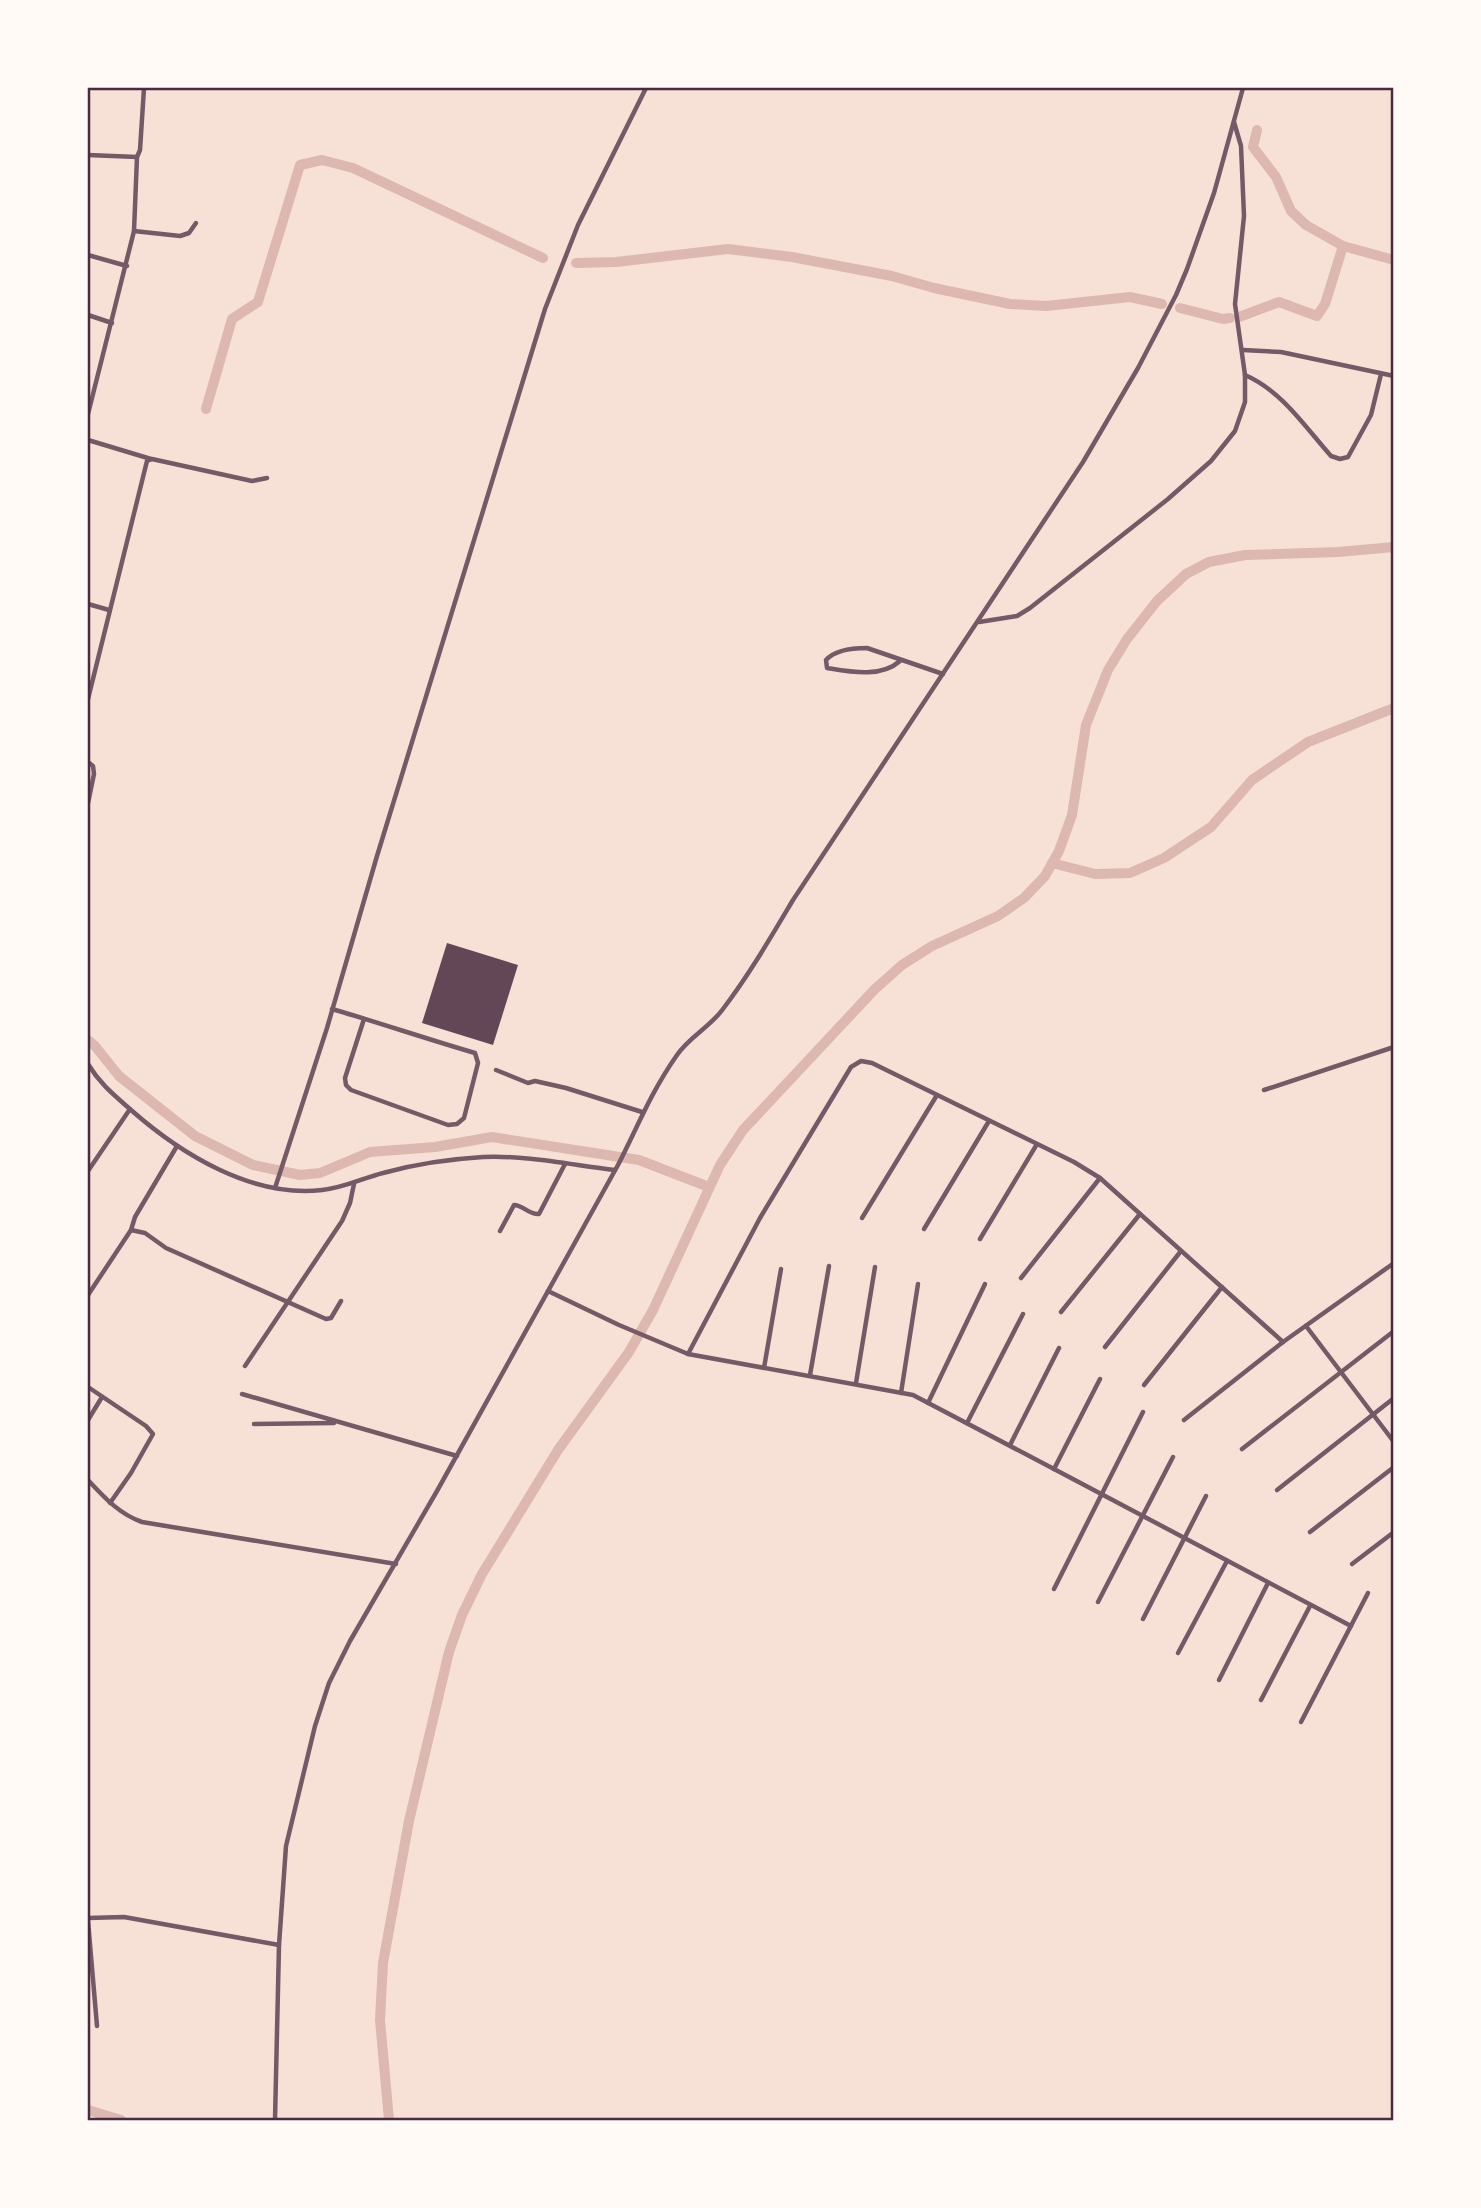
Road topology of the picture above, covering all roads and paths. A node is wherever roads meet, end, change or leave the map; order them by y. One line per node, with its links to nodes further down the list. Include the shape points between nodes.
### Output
1 (144, 88): 6 (street)
2 (646, 88): 31 (street, via 578,225 545,309)
3 (1243, 88): 4 (street)
4 (1234, 120): 13 (street, via 1243,183 1235,304); 25 (street, via 1214,193 1164,319 1083,462)
5 (88, 155): 6 (street)
6 (137, 157): 8 (street)
7 (196, 223): 8 (street, via 180,236)
8 (134, 231): 10 (street)
9 (88, 255): 10 (street)
10 (127, 266): 12 (street)
11 (88, 315): 12 (street)
12 (112, 323): 18 (street)
13 (1243, 350): 14 (street, via 1281,352); 15 (street)
14 (1381, 374): 15 (street, via 1371,415 1348,457 1340,459 1331,456 1278,395); 16 (street)
15 (1245, 375): 25 (street, via 1245,402 1236,431 1211,461 1030,608 1017,616)
16 (1394, 376)
17 (88, 383): 18 (street)
18 (95, 386): 19 (street)
19 (88, 414)
20 (88, 440): 21 (street)
21 (152, 459): 22 (street, via 252,481); 24 (street)
22 (267, 478)
23 (88, 604): 24 (street)
24 (109, 610): 28 (street)
25 (978, 622): 27 (street)
26 (900, 661): 26 (street, via 874,673 827,668 825,660 854,648 867,648); 27 (street)
27 (943, 674): 39 (street, via 721,1012 679,1051)
28 (88, 699)
29 (88, 762): 30 (street, via 94,774)
30 (88, 803)
31 (332, 1009): 32 (street); 48 (street)
32 (364, 1019): 32 (street, via 475,1053 478,1063 464,1118 448,1125 345,1085)
33 (1394, 1047): 36 (street)
34 (88, 1064): 38 (street, via 110,1094)
35 (496, 1070): 39 (street, via 528,1083 535,1080)
36 (1264, 1090)
37 (937, 1095): 40 (street); 50 (street); 75 (street, via 872,1063 861,1061 851,1067 760,1218)
38 (130, 1109): 42 (street); 45 (street)
39 (642, 1112): 44 (street)
40 (989, 1121): 41 (street); 51 (street)
41 (1037, 1144): 46 (street); 54 (street)
42 (177, 1146): 48 (street, via 245,1180); 52 (street)
43 (565, 1164): 44 (street); 47 (street, via 482,1157 419,1164); 53 (street, via 539,1214 514,1205)
44 (617, 1167): 64 (street)
45 (88, 1171)
46 (1100, 1178): 49 (street); 60 (street)
47 (354, 1183): 48 (street, via 306,1192); 67 (street, via 342,1221)
48 (276, 1185)
49 (1140, 1214): 55 (street); 68 (street)
50 (862, 1218)
51 (924, 1229)
52 (131, 1230): 65 (street); 67 (street)
53 (500, 1231)
54 (980, 1239)
55 (1181, 1251): 63 (street); 73 (street)
56 (1394, 1263): 70 (street)
57 (829, 1266): 79 (street)
58 (875, 1267): 81 (street)
59 (781, 1269): 77 (street)
60 (1021, 1278)
61 (985, 1283): 88 (street)
62 (918, 1284): 84 (street)
63 (1222, 1287): 72 (street); 82 (street)
64 (548, 1291): 75 (street); 99 (street)
65 (88, 1296)
66 (341, 1301): 67 (street, via 328,1319)
67 (288, 1302): 76 (street)
68 (1061, 1312)
69 (1023, 1314): 94 (street)
70 (1306, 1326): 72 (street); 78 (street)
71 (1394, 1331): 78 (street)
72 (1283, 1342): 92 (street)
73 (1105, 1347)
74 (1059, 1348): 97 (street)
75 (688, 1354): 77 (street)
76 (245, 1366)
77 (764, 1368): 79 (street)
78 (1341, 1372): 90 (street); 98 (street)
79 (810, 1375): 81 (street)
80 (1101, 1379): 102 (street)
81 (856, 1383): 84 (street)
82 (1144, 1385)
83 (88, 1387): 86 (street)
84 (901, 1393): 88 (street)
85 (242, 1394): 93 (street)
86 (102, 1397): 91 (street); 107 (street, via 153,1434)
87 (1394, 1398): 90 (street)
88 (928, 1403): 94 (street)
89 (1143, 1412): 105 (street)
90 (1373, 1414): 96 (street); 104 (street)
91 (88, 1420)
92 (1184, 1420)
93 (340, 1423): 95 (street); 99 (street)
94 (967, 1423): 97 (street)
95 (254, 1424)
96 (1394, 1442)
97 (1010, 1445): 102 (street)
98 (1242, 1449)
99 (457, 1456): 113 (street)
100 (1173, 1457): 108 (street)
101 (1394, 1467): 109 (street)
102 (1054, 1469): 105 (street)
103 (88, 1480): 107 (street)
104 (1277, 1490)
105 (1101, 1495): 108 (street); 116 (street)
106 (1206, 1496): 111 (street)
107 (110, 1503): 113 (street, via 142,1522)
108 (1143, 1516): 111 (street); 118 (street)
109 (1310, 1532)
110 (1394, 1532): 114 (street)
111 (1185, 1537): 112 (street); 120 (street)
112 (1227, 1561): 115 (street); 122 (street)
113 (396, 1564): 127 (street, via 338,1663 315,1726 286,1846)
114 (1352, 1564)
115 (1268, 1583): 119 (street); 123 (street)
116 (1054, 1589)
117 (1368, 1593): 121 (street)
118 (1098, 1602)
119 (1310, 1606): 121 (street); 124 (street)
120 (1143, 1619)
121 (1351, 1626): 125 (street)
122 (1178, 1653)
123 (1219, 1679)
124 (1261, 1700)
125 (1301, 1721)
126 (88, 1919): 127 (street, via 124,1917); 128 (street)
127 (279, 1945): 129 (street)
128 (97, 2026)
129 (275, 2120)

